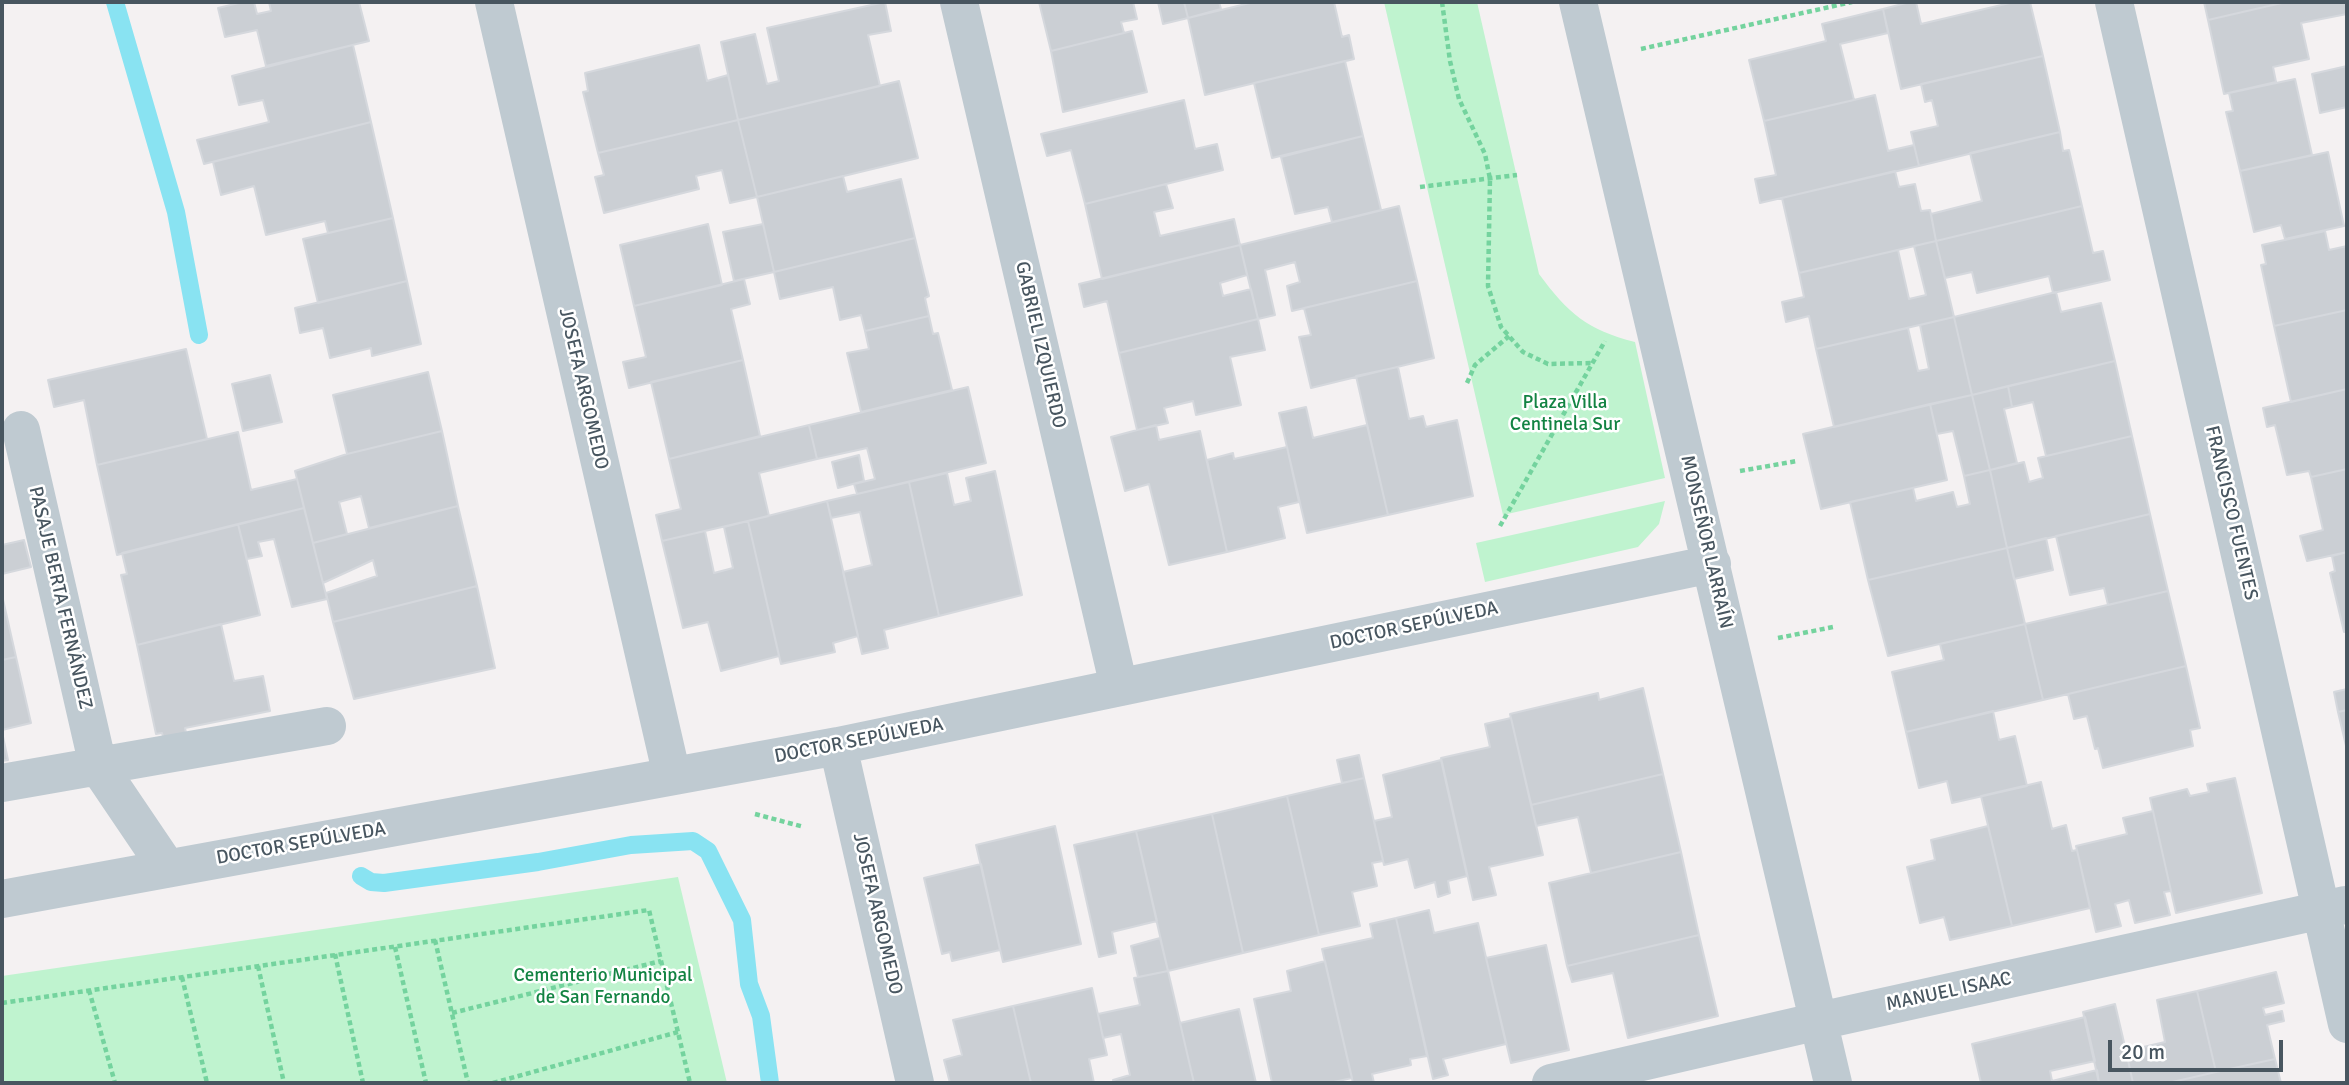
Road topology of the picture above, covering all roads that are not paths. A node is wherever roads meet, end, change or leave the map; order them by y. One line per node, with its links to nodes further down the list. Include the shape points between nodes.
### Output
1 (494, 2): 11 (street, JOSEFA ARGOMEDO)
2 (960, 2): 7 (street, GABRIEL IZQUIERDO)
3 (1577, 2): 6 (street, MONSEÑOR LARRAÍN)
4 (2114, 2): 15 (street, FRANCISCO FUENTES)
5 (21, 430): 10 (street, PASAJE BERTA FERNÁNDEZ)
6 (1712, 564): 7 (street, DOCTOR SEPÚLVEDA); 16 (street, MONSEÑOR LARRAÍN)
7 (1119, 687): 9 (street, DOCTOR SEPÚLVEDA)
8 (327, 726): 10 (street)
9 (838, 746): 11 (street, DOCTOR SEPÚLVEDA); 18 (street, JOSEFA ARGOMEDO)
10 (98, 766): 12 (street); 13 (street)
11 (671, 776): 13 (street, DOCTOR SEPÚLVEDA)
12 (2, 783)
13 (167, 869): 14 (street, DOCTOR SEPÚLVEDA)
14 (2, 899)
15 (2334, 907): 16 (street, MANUEL ISAAC); 17 (street, FRANCISCO FUENTES)
16 (1819, 1021): 19 (street, MANUEL ISAAC); 20 (street, MONSEÑOR LARRAÍN)
17 (2347, 1024)
18 (915, 1083)
19 (1551, 1083)
20 (1833, 1083)

